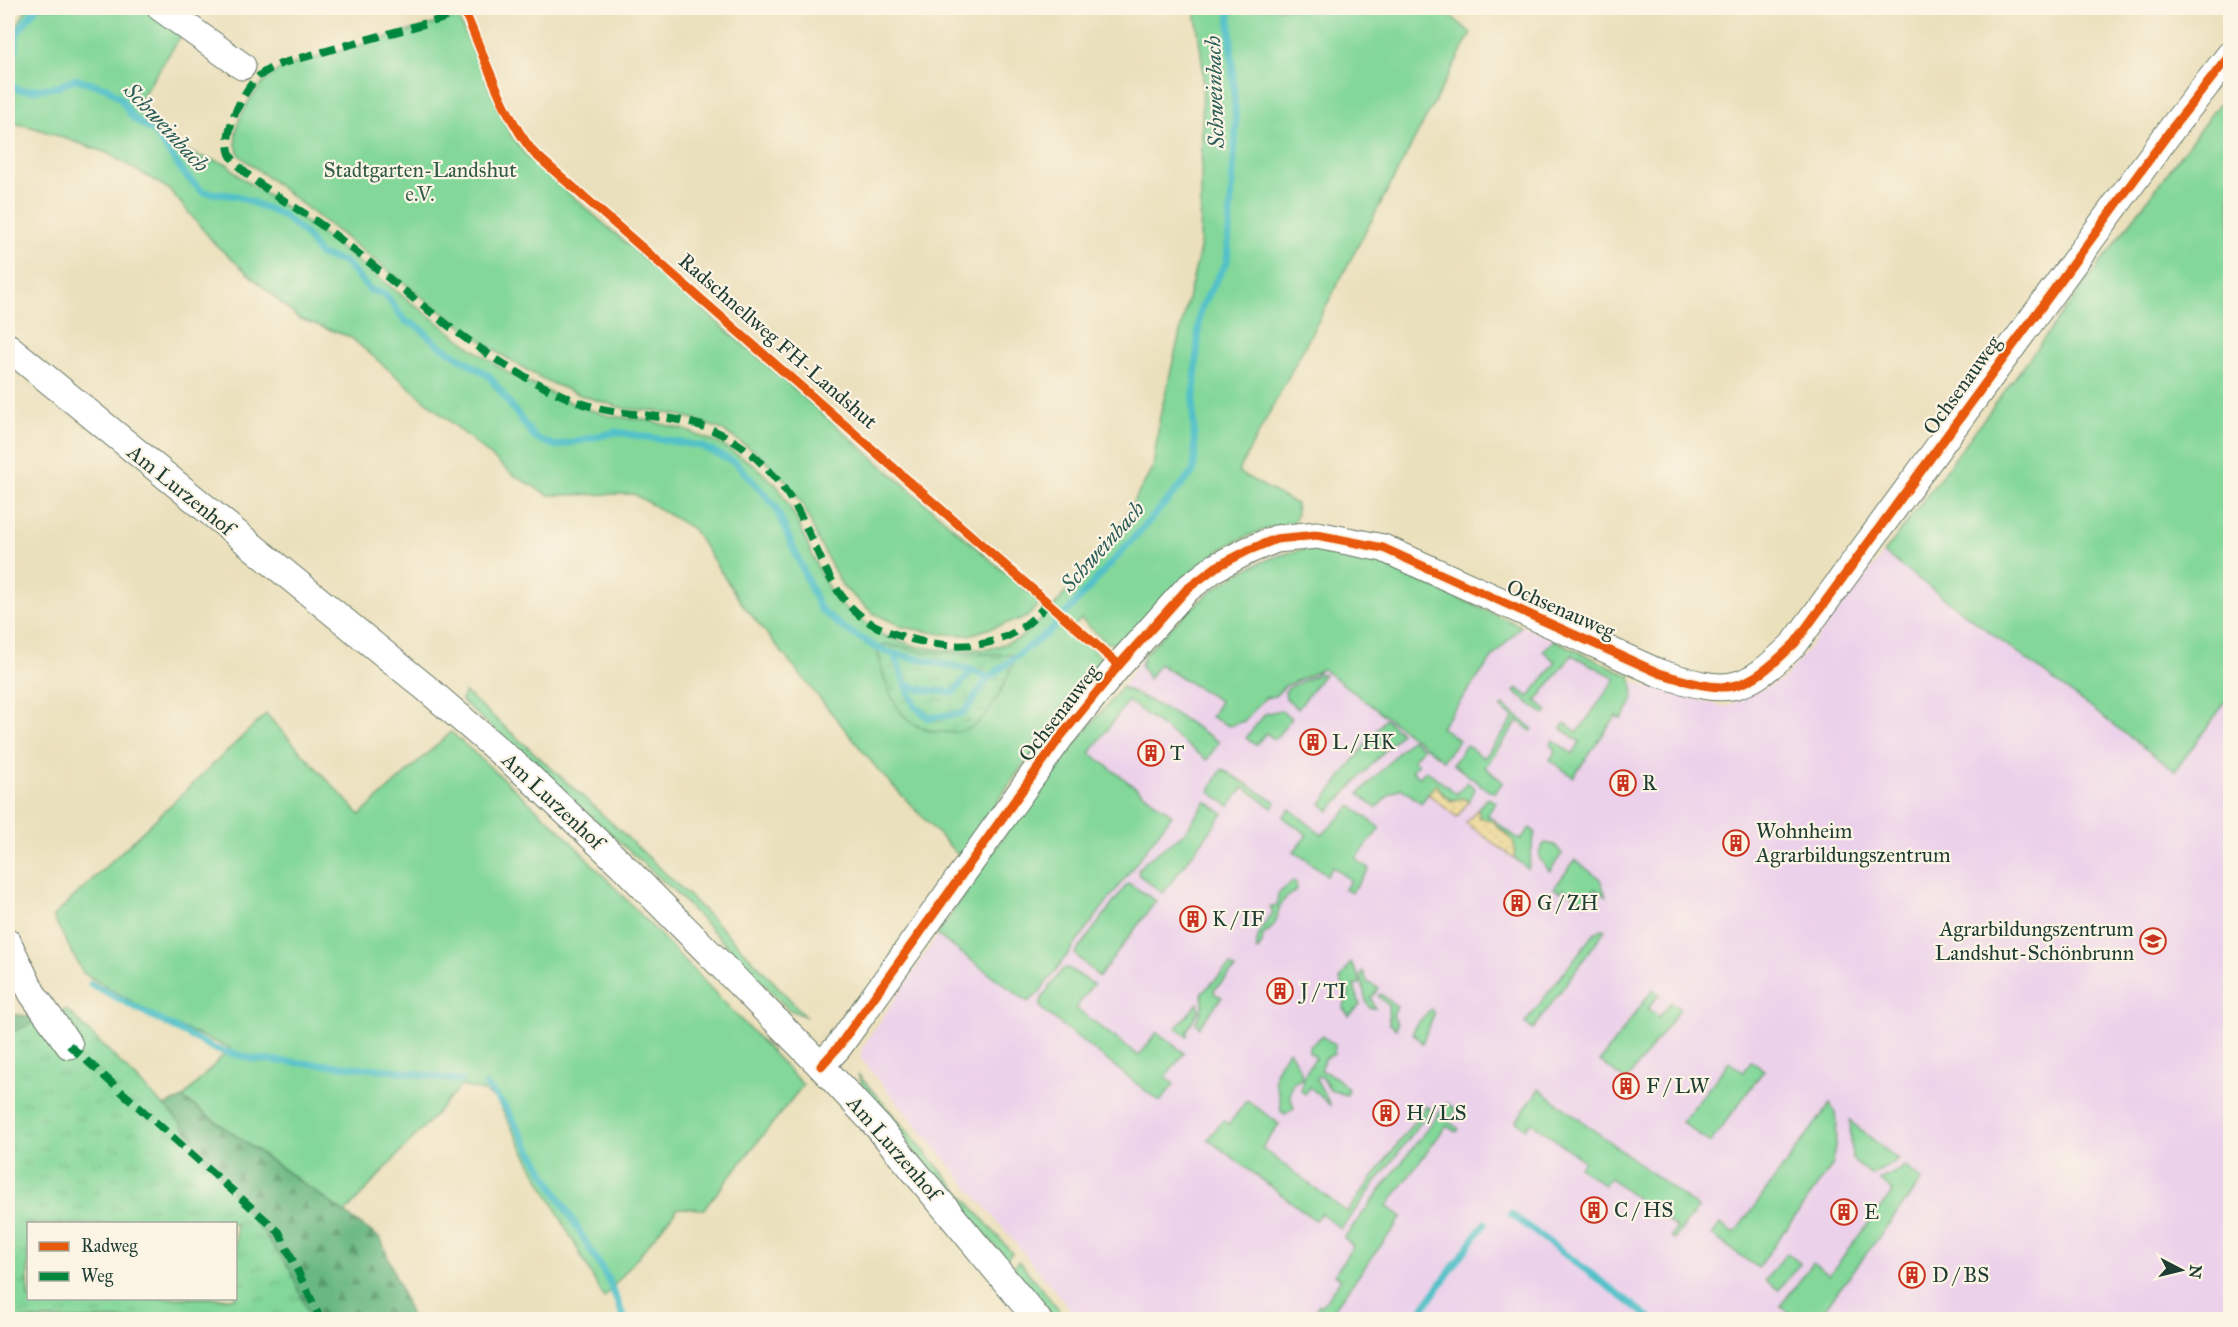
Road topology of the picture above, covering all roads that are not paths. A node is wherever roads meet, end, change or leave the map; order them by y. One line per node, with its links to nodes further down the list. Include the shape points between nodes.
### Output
1 (161, 8): 3 (street)
2 (2230, 55): 7 (street, Ochsenauweg, via 2166,136 1795,643 1771,667 1741,686 1693,684 1659,673 1383,548 1317,535 1276,539 1249,550 1216,567 1187,590 1119,665 1061,736)
3 (242, 66)
4 (8, 347): 7 (street, Am Lurzenhof, via 526,774)
5 (8, 943): 6 (street, via 33,993)
6 (69, 1045)
7 (821, 1066): 8 (street, Am Lurzenhof, via 886,1136)
8 (1038, 1320)

